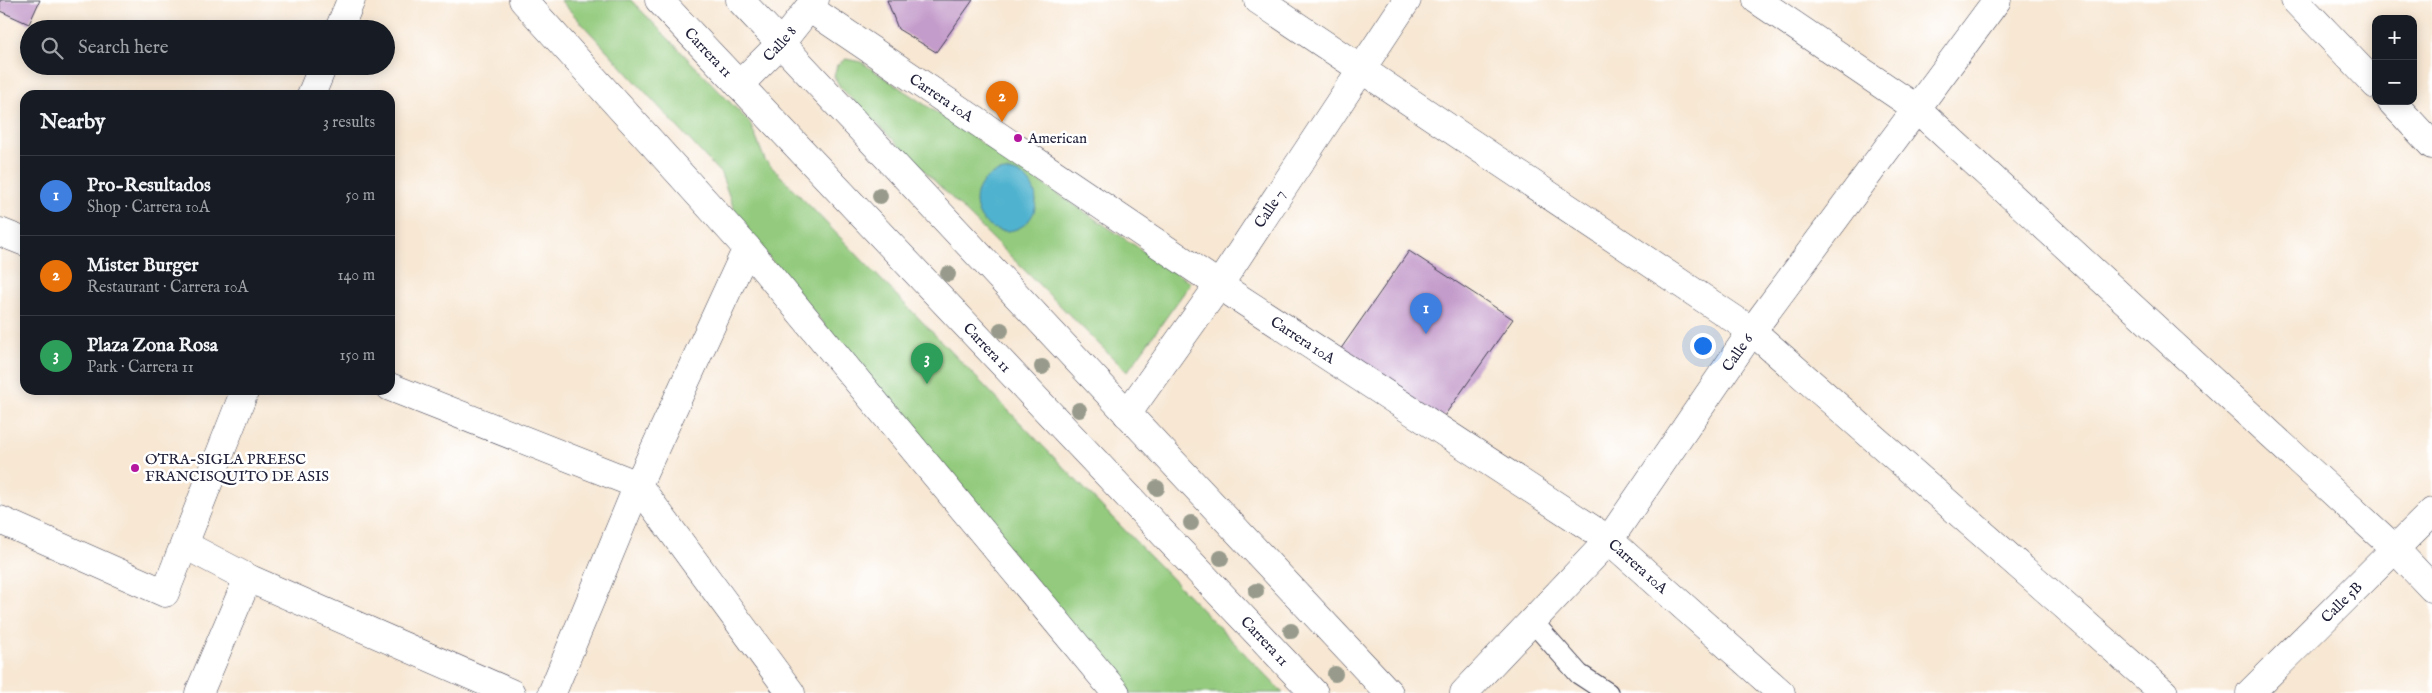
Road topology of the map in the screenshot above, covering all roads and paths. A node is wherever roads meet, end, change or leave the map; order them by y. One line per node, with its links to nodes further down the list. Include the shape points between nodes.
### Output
1 (351, 0): 11 (street)
2 (523, 0): 23 (street)
3 (659, 0): 16 (street, Carrera 11)
4 (740, 0): 12 (street)
5 (1258, 0): 13 (street)
6 (1407, 0): 13 (street, Calle 7)
7 (1757, 0): 19 (street)
8 (1997, 0): 19 (street, Calle 6)
9 (2295, 0): 15 (street)
10 (812, 4): 12 (street, Calle 8); 24 (street, Carrera 10A)
11 (343, 20)
12 (782, 43): 16 (street, Calle 8); 28 (street)
13 (1362, 70): 24 (street, Calle 7); 25 (street)
14 (319, 75): 17 (street)
15 (2372, 82)
16 (739, 85): 38 (street, Carrera 11)
17 (313, 90)
18 (2395, 105): 20 (street)
19 (1916, 108): 25 (street, Calle 6); 34 (street)
20 (2432, 145)
21 (0, 232): 22 (street)
22 (20, 240)
23 (747, 248): 29 (street); 43 (street)
24 (1219, 285): 28 (street, Calle 7); 32 (street, Carrera 10A)
25 (1752, 331): 32 (street, Calle 6); 50 (street)
26 (395, 389): 29 (street)
27 (243, 395): 33 (street)
28 (1127, 414): 46 (street)
29 (638, 485): 41 (street); 42 (street)
30 (2432, 512): 34 (street, Calle 5B)
31 (0, 520): 33 (street, via 165,593)
32 (1608, 540): 37 (street, Calle 6); 49 (street, Carrera 10A)
33 (184, 545): 35 (street)
34 (2394, 549): 36 (street); 51 (street, Calle 5B)
35 (248, 578): 39 (street); 40 (street)
36 (2432, 588)
37 (1532, 621): 47 (street, Calle 6); 48 (lane, via 1579,674)
38 (1282, 659): 44 (street, via 1275,680); 45 (street, Carrera 11)
39 (199, 693)
40 (510, 693)
41 (552, 693)
42 (791, 693)
43 (1116, 693)
44 (1288, 693)
45 (1314, 693)
46 (1389, 693)
47 (1464, 693)
48 (1608, 693)
49 (1780, 693)
50 (2164, 693)
51 (2250, 693)

